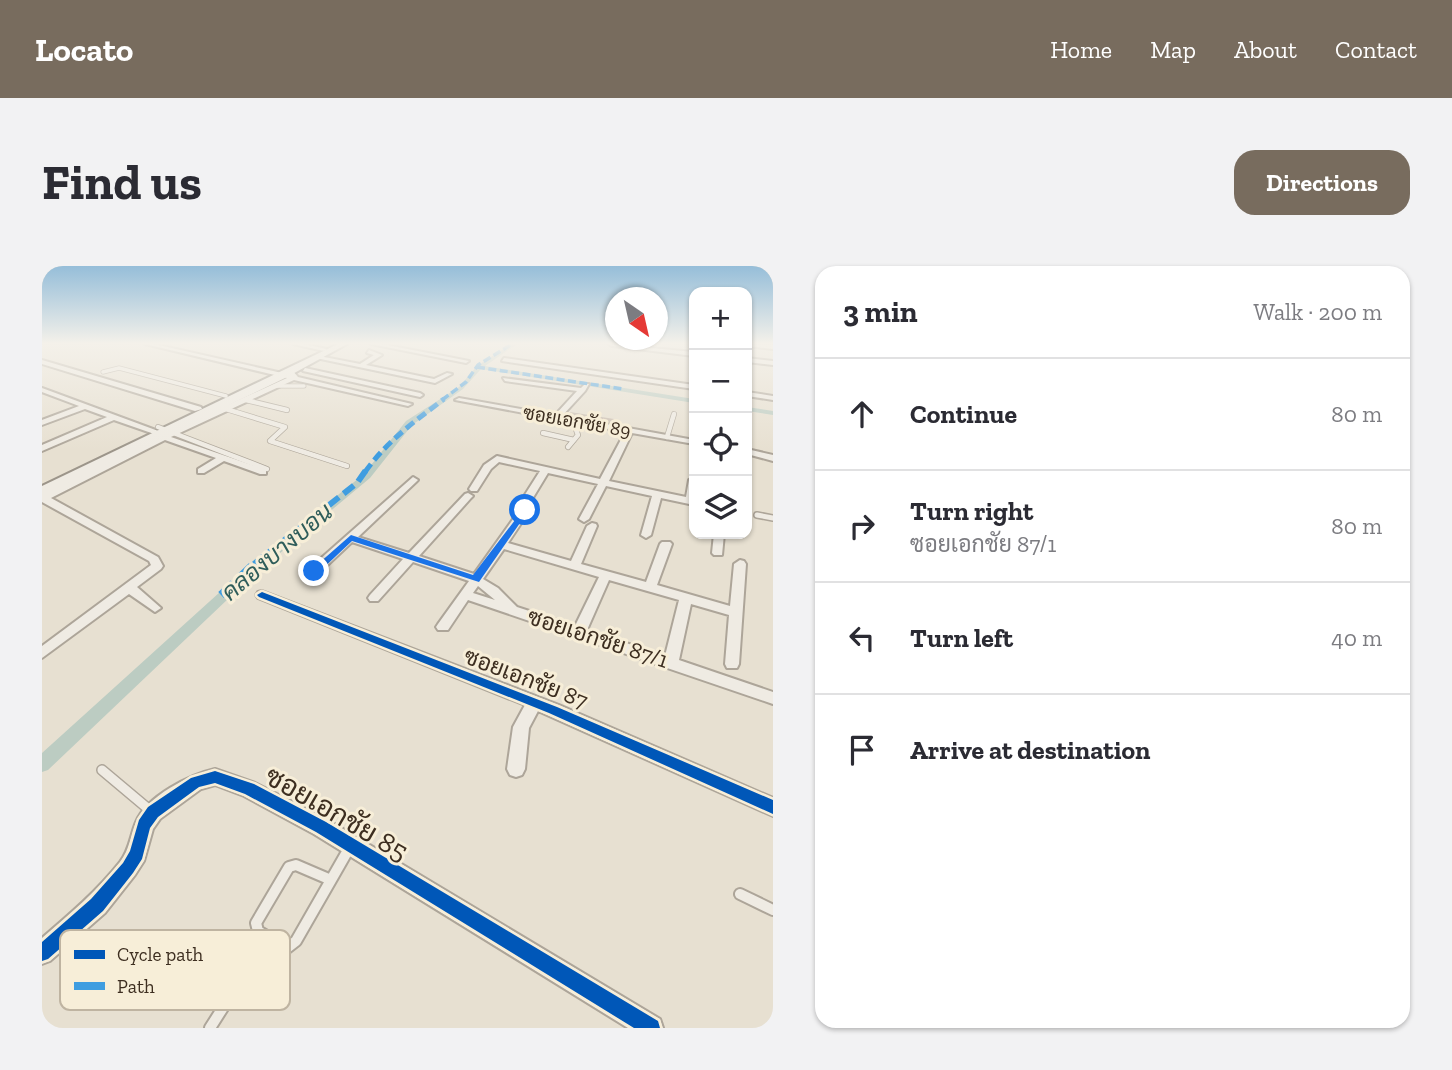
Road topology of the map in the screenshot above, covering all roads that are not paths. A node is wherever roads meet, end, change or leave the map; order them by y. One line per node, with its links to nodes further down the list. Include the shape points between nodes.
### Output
1 (100, 380): 27 (street)
2 (166, 380): 16 (lane)
3 (269, 380): 16 (street)
4 (273, 380): 36 (street)
5 (283, 380): 11 (street)
6 (317, 380): 25 (street)
7 (332, 380): 17 (street)
8 (511, 380): 21 (street, via 585,387)
9 (642, 380): 13 (street)
10 (182, 381): 16 (lane)
11 (277, 386): 12 (lane); 22 (street)
12 (304, 386)
13 (689, 386)
14 (42, 390): 19 (street)
15 (521, 390): 21 (street)
16 (229, 395): 27 (street)
17 (420, 395)
18 (752, 395): 20 (street)
19 (58, 396): 24 (street); 26 (street)
20 (773, 398)
21 (575, 399): 32 (street)
22 (246, 400): 28 (street); 29 (lane)
23 (459, 400): 32 (street, ซอยเอกชัย 89)
24 (42, 402)
25 (408, 404)
26 (86, 406): 31 (street); 34 (street)
27 (198, 409): 36 (street)
28 (226, 409): 36 (street); 46 (lane, via 285,427 270,441)
29 (287, 410)
30 (674, 414): 38 (lane)
31 (114, 417): 36 (street); 42 (street)
32 (557, 418): 33 (street, ซอยเอกชัย 89)
33 (580, 421): 35 (street, ซอยเอกชัย 89); 39 (lane)
34 (42, 423)
35 (630, 430): 38 (street, ซอยเอกชัย 89); 51 (street)
36 (162, 432): 44 (street); 48 (lane); 52 (street)
37 (543, 433): 39 (lane)
38 (667, 437): 40 (street, ซอยเอกชัย 89)
39 (574, 440): 41 (lane)
40 (689, 441)
41 (568, 447)
42 (42, 448)
43 (752, 453): 45 (street)
44 (223, 458): 48 (street); 49 (street)
45 (773, 458)
46 (347, 466)
47 (546, 469): 51 (street); 61 (street); 63 (street, via 494,459 471,492)
48 (265, 470)
49 (201, 471)
50 (413, 480): 58 (street)
51 (601, 481): 53 (street); 64 (street)
52 (45, 491): 70 (street, via 154,559 157,566)
53 (657, 494): 54 (street); 57 (street)
54 (689, 500)
55 (757, 515): 56 (lane)
56 (773, 518)
57 (646, 535)
58 (351, 538): 63 (street, ซอยเอกชัย 87/1); 66 (street)
59 (719, 539): 62 (street)
60 (666, 544): 69 (street)
61 (503, 545): 64 (street); 68 (street)
62 (718, 553)
63 (412, 557): 68 (street, ซอยเอกชัย 87/1); 74 (street)
64 (575, 564): 67 (street)
65 (740, 564): 77 (street)
66 (314, 571)
67 (606, 573): 69 (street); 79 (street)
68 (475, 579): 72 (street); 76 (street, ซอยเอกชัย 87/1)
69 (651, 586): 73 (street)
70 (130, 588): 75 (street); 80 (street)
71 (262, 595): 84 (street, ซอยเอกชัย 87)
72 (465, 595): 76 (street); 78 (street)
73 (686, 597): 77 (street); 81 (street)
74 (374, 598)
75 (155, 608)
76 (512, 610): 79 (street, ซอยเอกชัย 87/1)
77 (735, 612): 82 (street)
78 (443, 627)
79 (580, 631): 81 (street, ซอยเอกชัย 87/1)
80 (42, 653)
81 (671, 662): 83 (street, ซอยเอกชัย 87/1)
82 (732, 664)
83 (773, 698)
84 (534, 703): 85 (street, via 521,727); 87 (street, ซอยเอกชัย 87)
85 (516, 769)
86 (102, 770): 88 (lane)
87 (773, 807)
88 (153, 812): 89 (street, ซอยเอกชัย 85, via 196,782 215,777 249,789); 93 (street, via 128,868)
89 (351, 845): 90 (lane); 100 (street, ซอยเอกชัย 85)
90 (331, 880): 94 (lane, via 296,865 289,867 256,923); 96 (lane)
91 (740, 894): 92 (lane)
92 (773, 911)
93 (71, 930)
94 (258, 930)
95 (60, 938): 97 (street)
96 (290, 947)
97 (42, 953)
98 (221, 1010): 99 (lane)
99 (210, 1028)
100 (651, 1028)

